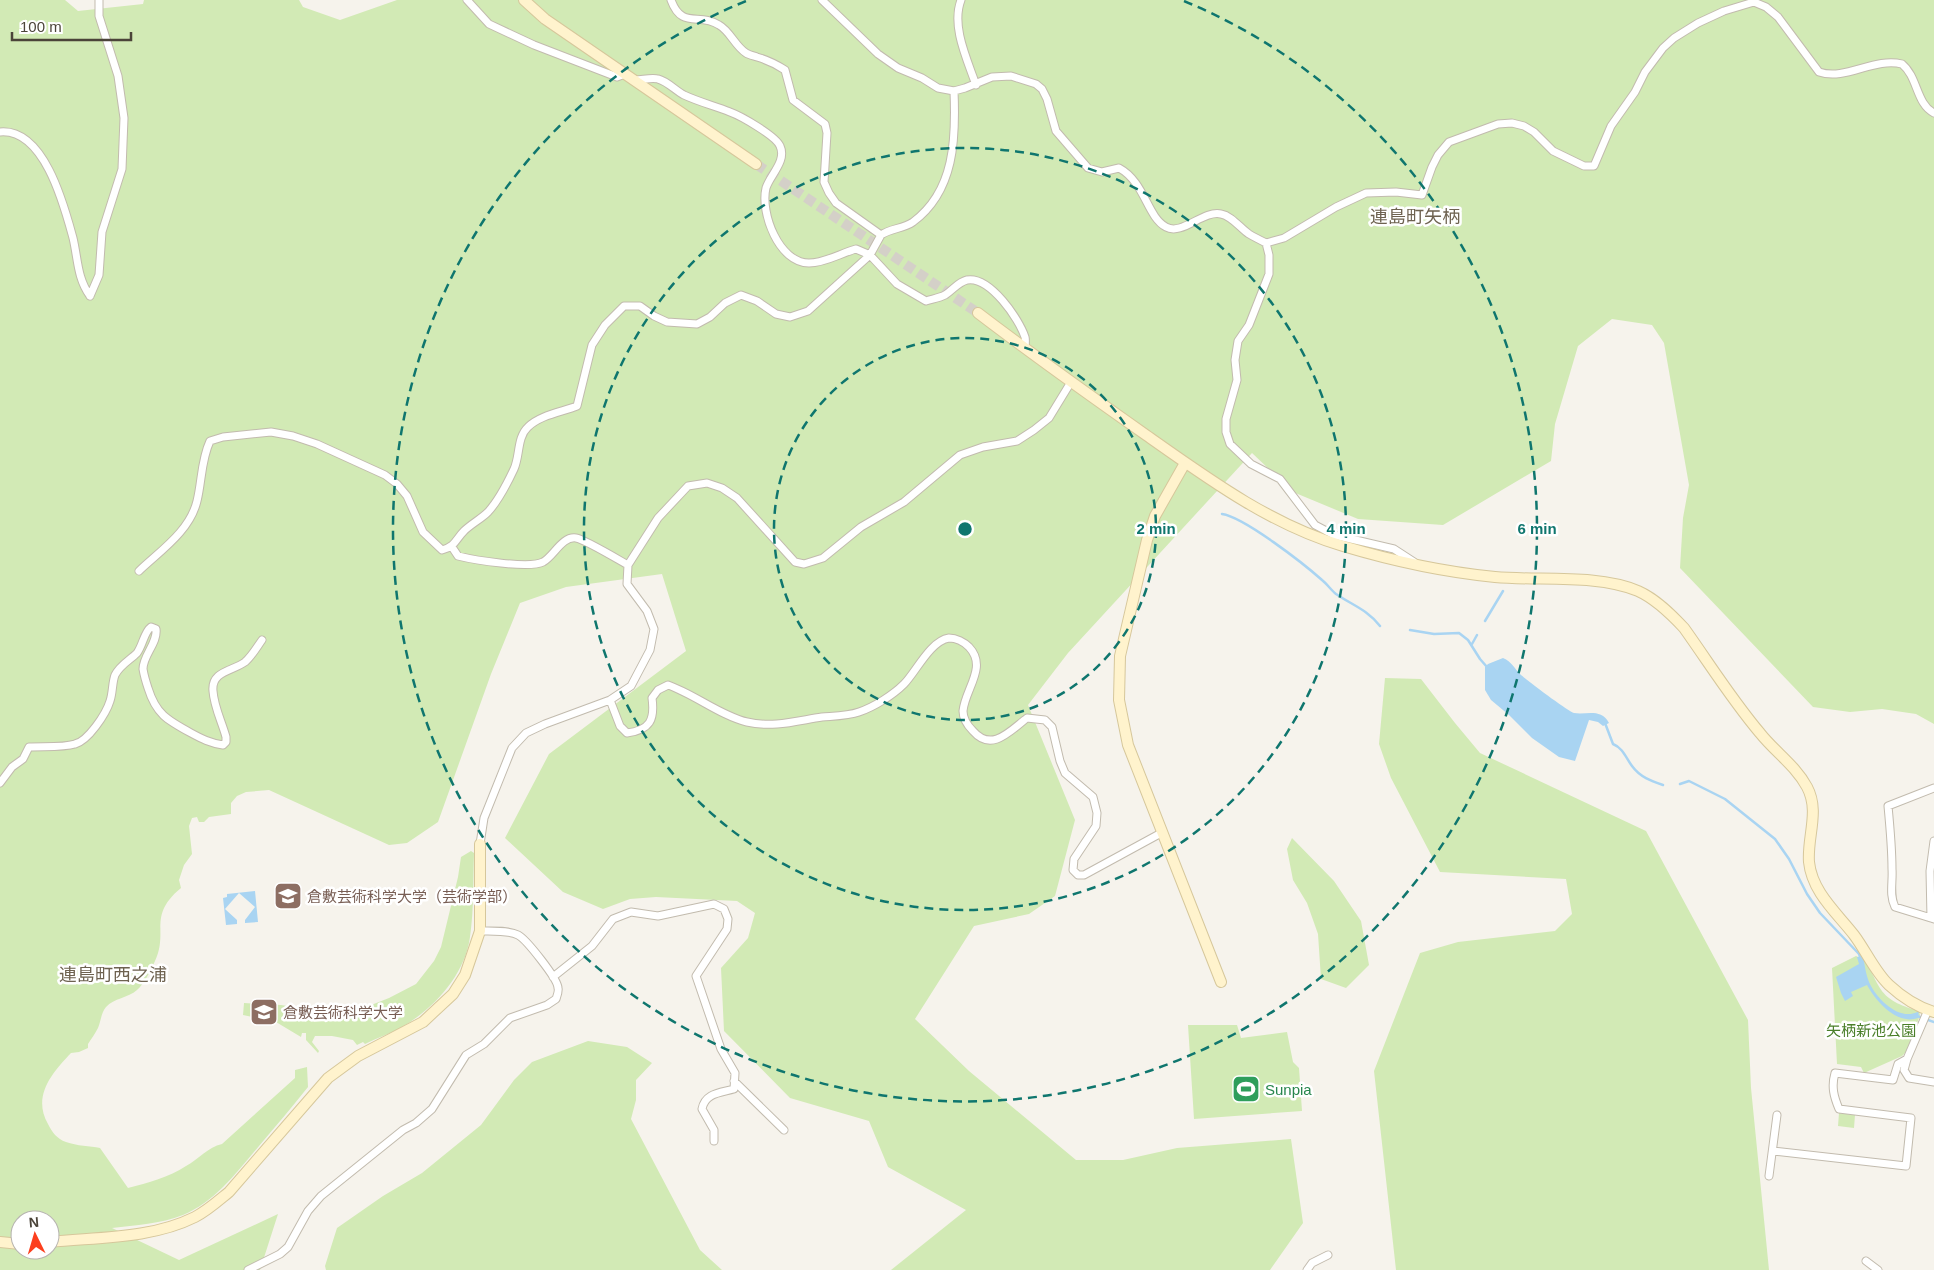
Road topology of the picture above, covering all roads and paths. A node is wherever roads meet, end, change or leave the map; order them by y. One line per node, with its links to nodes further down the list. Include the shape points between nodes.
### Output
1 (99, 0): 12 (street, via 99,16 118,76 124,118 122,169 102,232 99,274 90,296 82,285 60,194 46,165 26,140 15,133)
2 (467, 0): 7 (street, via 489,24 617,77)
3 (524, 0): 7 (street, via 545,19)
4 (671, 0): 14 (street, via 683,18 710,20 720,25 746,53 785,70 793,100 825,124 824,182 829,193 836,203)
5 (822, 0): 10 (street, via 878,54 898,68 938,88)
6 (962, 0): 9 (street, via 958,27)
7 (625, 74): 8 (street)
8 (636, 80): 13 (street); 16 (street, via 658,78 682,94 732,113 771,136 780,146 781,158 766,187 766,203 772,231 780,247 793,259 809,263 856,249)
9 (976, 85): 10 (street); 15 (street, via 992,76 1011,76 1036,84 1047,100 1056,131 1088,168 1102,172 1119,168 1127,172 1160,223 1168,228 1175,229 1212,214 1221,214)
10 (954, 91): 14 (street, via 952,150 942,188 930,206 913,222)
11 (1934, 113): 15 (street, via 1923,104 1912,76 1902,64 1870,65 1853,72 1824,74 1819,72 1766,6 1745,3 1698,23 1664,48 1611,126 1594,166 1584,166 1553,151 1524,126 1498,124 1449,142 1438,155 1422,195 1396,192 1366,194 1336,207 1284,238)
12 (0, 132)
13 (756, 164)
14 (881, 235): 16 (street)
15 (1266, 243): 23 (street, via 1269,274 1249,325 1238,341 1235,360 1237,380 1226,419 1230,444 1251,464 1280,479 1315,525 1334,535 1394,549)
16 (870, 254): 18 (street, via 897,284 926,301 945,294 959,283 969,280 980,282 1005,302 1026,338); 21 (street, via 808,311 790,317 776,314 741,295 697,324 667,322 640,306 624,306 605,324 592,345 577,406 527,427 502,493 488,512 464,531)
17 (978, 313): 18 (street)
18 (1025, 348): 19 (street)
19 (1071, 382): 20 (street); 22 (street, via 1049,418 1034,430 1017,441 960,455 904,502 861,527 823,558 804,564 795,562 737,498 707,483 688,486 664,511)
20 (1185, 463): 23 (street, via 1228,491 1305,533); 29 (street, via 1154,516 1120,656 1118,678 1128,745)
21 (452, 547): 22 (street, via 458,556 531,565 542,562 568,539 577,538); 24 (street, via 442,550 423,532 407,496 385,475 316,444 271,432 210,441 204,454 197,504 173,541)
22 (628, 565): 26 (street, via 627,584 647,611 654,629 650,650 631,686)
23 (1420, 566): 36 (street, via 1495,577 1601,582 1638,591 1671,614 1760,734 1794,766 1809,791 1814,818 1810,862 1823,896 1887,984)
24 (139, 571)
25 (262, 640): 27 (street, via 245,662 218,675 214,681 215,704 226,737 223,745 210,743 171,722 153,704 143,670 157,634 151,627 137,653 115,675 109,704 86,737 74,744 29,747 23,759)
26 (610, 700): 29 (street, via 620,726 627,733 638,732 651,721 654,710 652,698 668,685 745,722 770,726 859,712 890,696 904,684 939,643 948,638 959,640 972,650 977,667 963,712 968,726 978,737 994,740 1010,734 1027,718 1045,720 1052,727 1065,772 1093,797 1096,826 1074,859 1074,870 1078,875 1084,875); 31 (street, via 526,733 512,748 484,818)
27 (0, 783)
28 (1934, 788): 32 (street, via 1888,806 1893,903 1895,907)
29 (1163, 832): 35 (street)
30 (1934, 841): 32 (street, via 1930,871)
31 (480, 844): 33 (street)
32 (1933, 919)
33 (480, 931): 34 (street, via 518,935); 45 (street, via 466,976 453,994 423,1022 358,1056 328,1078 244,1177 210,1208 159,1230)
34 (553, 977): 38 (street, via 592,946 613,919 631,912 658,916 714,904 724,909 727,929 696,976 721,1049 735,1073); 48 (street, via 558,988 556,999 510,1018 484,1044 466,1054 428,1113 321,1196 308,1211 288,1247)
35 (1221, 982)
36 (1928, 1015): 37 (street)
37 (1907, 1059): 39 (street, via 1904,1070 1908,1078); 43 (street, via 1898,1064 1893,1080 1835,1073 1832,1082 1839,1109 1911,1118 1906,1166)
38 (734, 1081): 41 (street); 42 (street, via 734,1089 704,1101 702,1109 714,1130)
39 (1934, 1082)
40 (1777, 1115): 43 (street)
41 (784, 1130)
42 (714, 1141)
43 (1773, 1151): 44 (street)
44 (1769, 1176)
45 (60, 1241)
46 (1328, 1255): 49 (street, via 1312,1263)
47 (1866, 1261): 50 (street)
48 (248, 1270)
49 (1307, 1270)
50 (1878, 1270)

